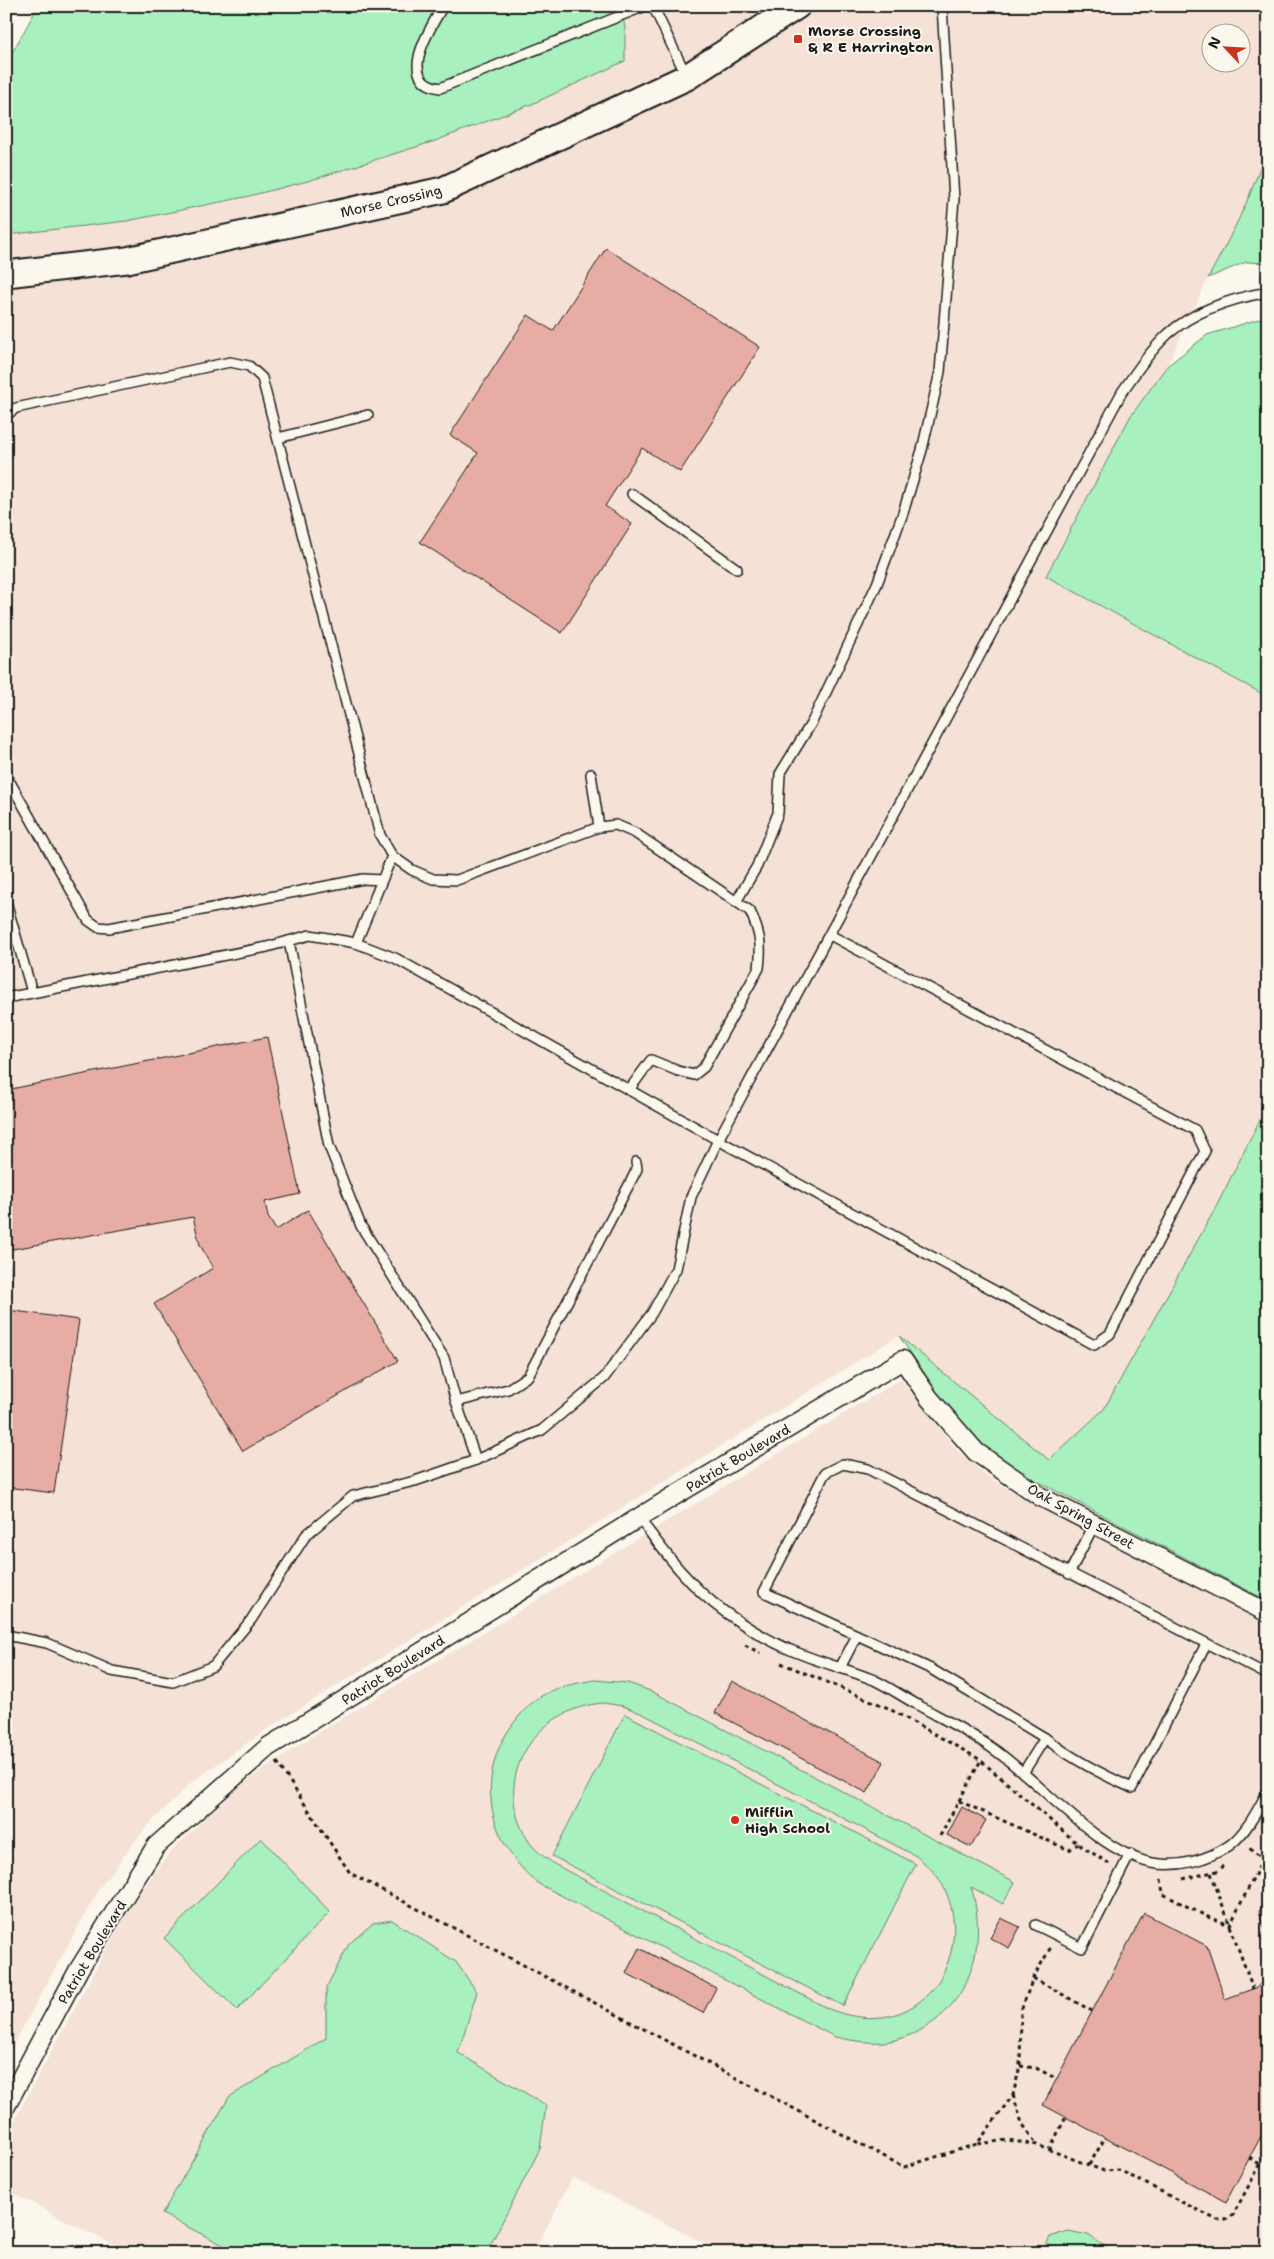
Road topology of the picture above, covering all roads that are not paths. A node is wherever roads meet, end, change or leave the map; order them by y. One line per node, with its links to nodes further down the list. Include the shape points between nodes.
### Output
1 (443, 6): 2 (lane, via 420,49 417,66 421,77 440,88)
2 (646, 6)
3 (653, 6): 6 (lane)
4 (797, 6): 6 (main road, Morse Crossing)
5 (942, 6): 20 (lane, via 954,199 940,372 922,450 877,584 812,722 780,774 778,813 757,866)
6 (687, 77): 7 (main road, Morse Crossing, via 444,190 127,260)
7 (6, 274)
8 (1268, 292): 21 (lane, via 1239,297 1206,310 1169,333 1122,392)
9 (6, 415): 11 (lane, via 16,408 230,362 249,366 262,378)
10 (368, 415): 11 (lane)
11 (278, 438): 17 (lane, via 380,835)
12 (632, 494): 13 (lane)
13 (737, 569)
14 (591, 774): 16 (lane)
15 (6, 775): 18 (lane, via 88,920 98,927 109,928 363,879)
16 (600, 827): 17 (lane, via 457,880 433,879); 20 (lane, via 616,825 634,833)
17 (392, 856): 18 (lane)
18 (382, 880): 23 (lane)
19 (6, 902): 24 (lane)
20 (736, 902): 26 (lane, via 750,911 759,931 759,968 704,1067 694,1075 651,1060)
21 (830, 935): 27 (lane); 27 (lane, via 1195,1130 1205,1151 1110,1334 1094,1346)
22 (289, 941): 23 (lane, via 310,936); 24 (lane); 30 (lane, via 328,1146 360,1226 444,1358)
23 (356, 942): 26 (lane, via 395,958)
24 (32, 992): 25 (lane)
25 (6, 998)
26 (629, 1090): 27 (lane)
27 (718, 1140): 31 (lane, via 691,1197 676,1269 652,1313 604,1378 542,1430)
28 (636, 1162): 30 (lane, via 637,1169 631,1181 528,1376 508,1389)
29 (903, 1360): 32 (street, Patriot Boulevard); 33 (street, Oak Spring Street, via 929,1398 976,1452 1041,1497)
30 (456, 1402): 31 (lane)
31 (476, 1460): 36 (lane, via 415,1481 353,1496 306,1534 251,1620 213,1666 173,1682 112,1671 47,1643)
32 (639, 1518): 39 (lane, via 678,1570 703,1595 757,1633 792,1651); 46 (street, Patriot Boulevard, via 268,1748 156,1846 79,1969)
33 (1094, 1525): 34 (lane); 35 (street, Oak Spring Street)
34 (1069, 1574): 37 (lane, via 868,1469 843,1464 825,1473 764,1592); 38 (lane)
35 (1268, 1612)
36 (6, 1635)
37 (856, 1635): 39 (lane); 41 (lane, via 932,1669)
38 (1206, 1644): 40 (lane); 41 (lane, via 1132,1788 1068,1756)
39 (840, 1668): 42 (lane, via 874,1680 957,1726 993,1748)
40 (1268, 1675)
41 (1045, 1738): 42 (lane)
42 (1023, 1773): 44 (lane, via 1089,1830)
43 (1268, 1791): 44 (lane, via 1253,1817 1231,1844 1207,1857 1181,1865 1152,1863)
44 (1130, 1854): 45 (lane, via 1082,1948)
45 (1036, 1925)
46 (6, 2106)

